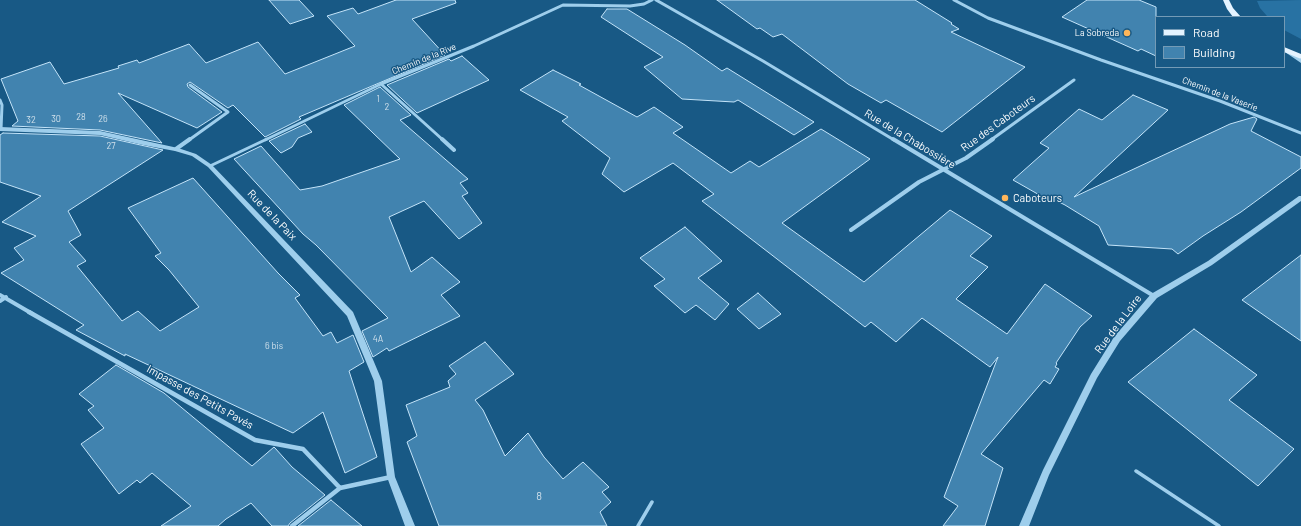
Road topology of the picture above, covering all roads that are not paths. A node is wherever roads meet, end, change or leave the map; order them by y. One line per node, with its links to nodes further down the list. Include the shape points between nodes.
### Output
1 (652, 0): 11 (street, Chemin de la Rive, via 630,6 564,5)
2 (656, 0): 19 (street, Rue de la Chabossière)
3 (954, 0): 15 (street, Chemin de la Vaserie, via 988,18 1220,101)
4 (1226, 0): 5 (main road)
5 (1236, 16)
6 (1285, 50): 8 (main road)
7 (1285, 51): 9 (street)
8 (1301, 57)
9 (1301, 61)
10 (1074, 80): 19 (street, Rue des Caboteurs, via 966,158)
11 (381, 84): 17 (street); 18 (lane, Chemin de la Rive)
12 (190, 85): 16 (street, via 228,112)
13 (0, 100): 14 (street)
14 (1, 129): 16 (street, Rue de la Paix, via 89,132)
15 (1301, 133)
16 (176, 149): 18 (street, Rue de la Paix, via 194,155)
17 (454, 150)
18 (210, 166): 27 (street, Rue de la Paix, via 350,314 378,381)
19 (944, 170): 21 (street, Rue des Caboteurs, via 919,182); 23 (street, Rue de la Chabossière)
20 (1301, 198): 23 (street, Rue de la Loire, via 1210,263)
21 (851, 230)
22 (0, 295): 24 (street, Impasse des Petits Pavés)
23 (1154, 296): 33 (street, Rue de la Loire, via 1117,340 1094,376 1046,473)
24 (6, 297): 25 (street); 28 (street, Impasse des Petits Pavés, via 255,440 303,449)
25 (0, 302)
26 (1136, 471): 34 (lane)
27 (391, 476): 28 (street); 31 (street, Rue de la Paix)
28 (340, 488): 30 (street)
29 (652, 502): 32 (lane)
30 (292, 526)
31 (410, 526)
32 (638, 526)
33 (1024, 526)
34 (1219, 526)

